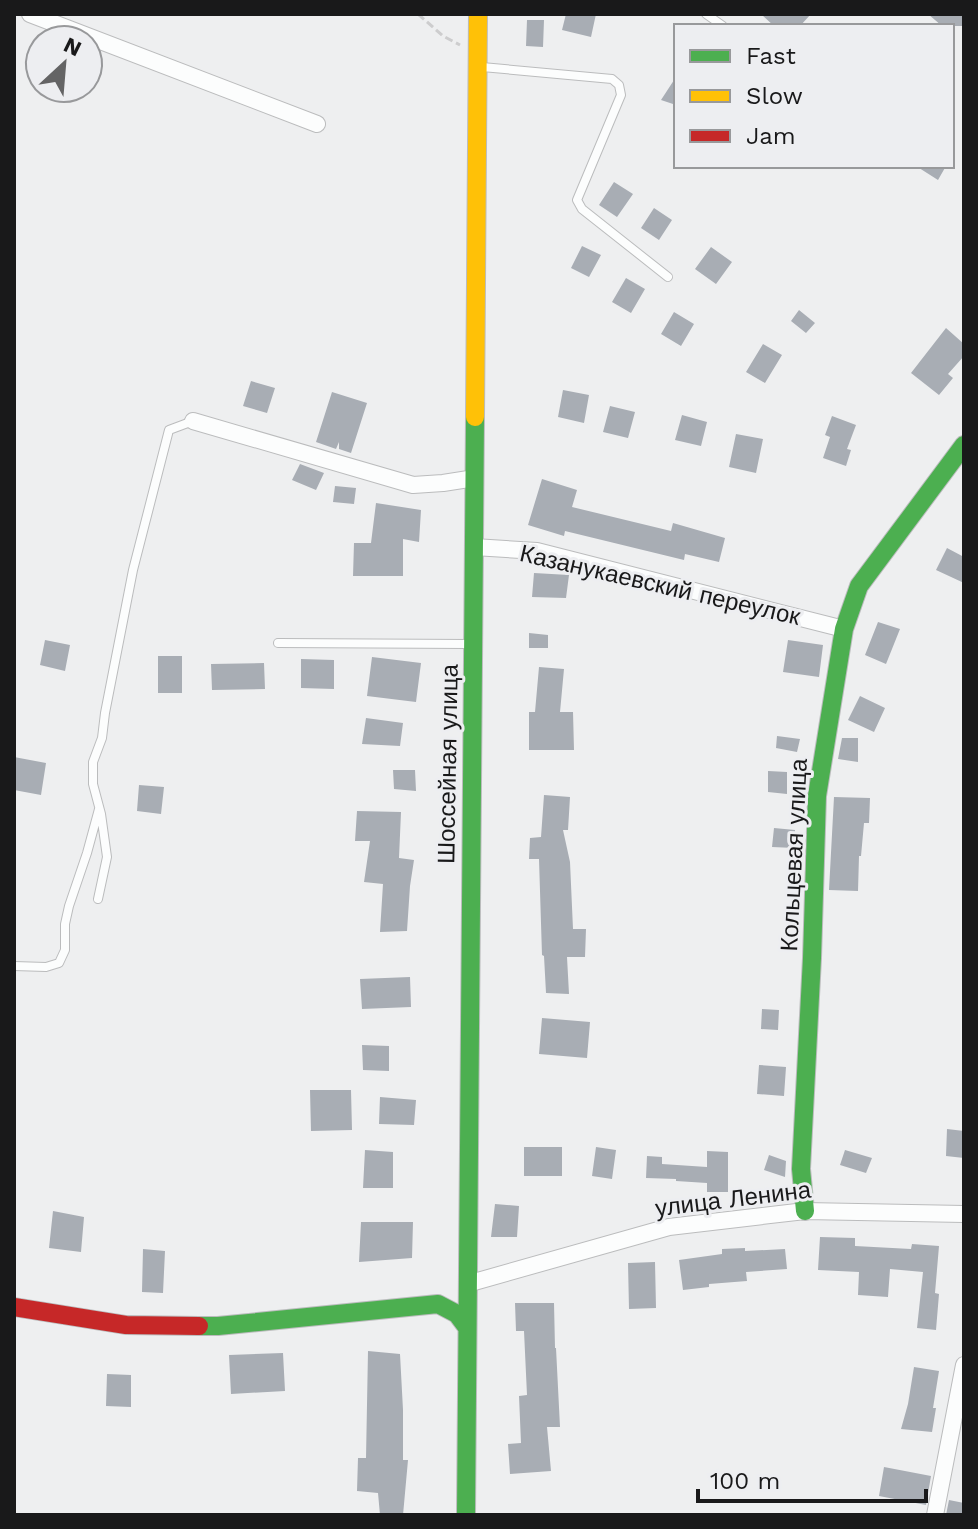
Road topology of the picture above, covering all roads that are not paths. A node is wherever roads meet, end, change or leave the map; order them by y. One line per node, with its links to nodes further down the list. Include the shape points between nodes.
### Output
1 (30, 14): 4 (street)
2 (478, 14): 3 (street, Шоссейная улица)
3 (478, 60): 5 (lane, via 612,79 619,85 621,95 577,200); 8 (street, Шоссейная улица)
4 (317, 124)
5 (668, 277)
6 (193, 421): 8 (street, via 413,485); 13 (lane, via 169,430 133,570 93,762)
7 (964, 445): 10 (street, Кольцевая улица, via 859,586)
8 (475, 478): 9 (street, Шоссейная улица)
9 (474, 547): 10 (street, Казанукаевский переулок, via 537,551); 12 (street, Шоссейная улица)
10 (844, 629): 16 (street, Кольцевая улица, via 817,796 801,1169)
11 (278, 643): 12 (lane)
12 (473, 644): 18 (street, Шоссейная улица)
13 (100, 808): 14 (lane, via 107,857); 15 (lane, via 69,906 59,963)
14 (98, 899)
15 (14, 966)
16 (805, 1211): 17 (street, улица Ленина); 18 (street, улица Ленина, via 669,1227)
17 (964, 1214)
18 (467, 1284): 20 (street, Шоссейная улица)
19 (14, 1307): 20 (street, via 126,1325 218,1326 438,1304)
20 (466, 1326): 23 (street, Шоссейная улица)
21 (964, 1365): 22 (street)
22 (958, 1430): 24 (street)
23 (466, 1515)
24 (935, 1515)

